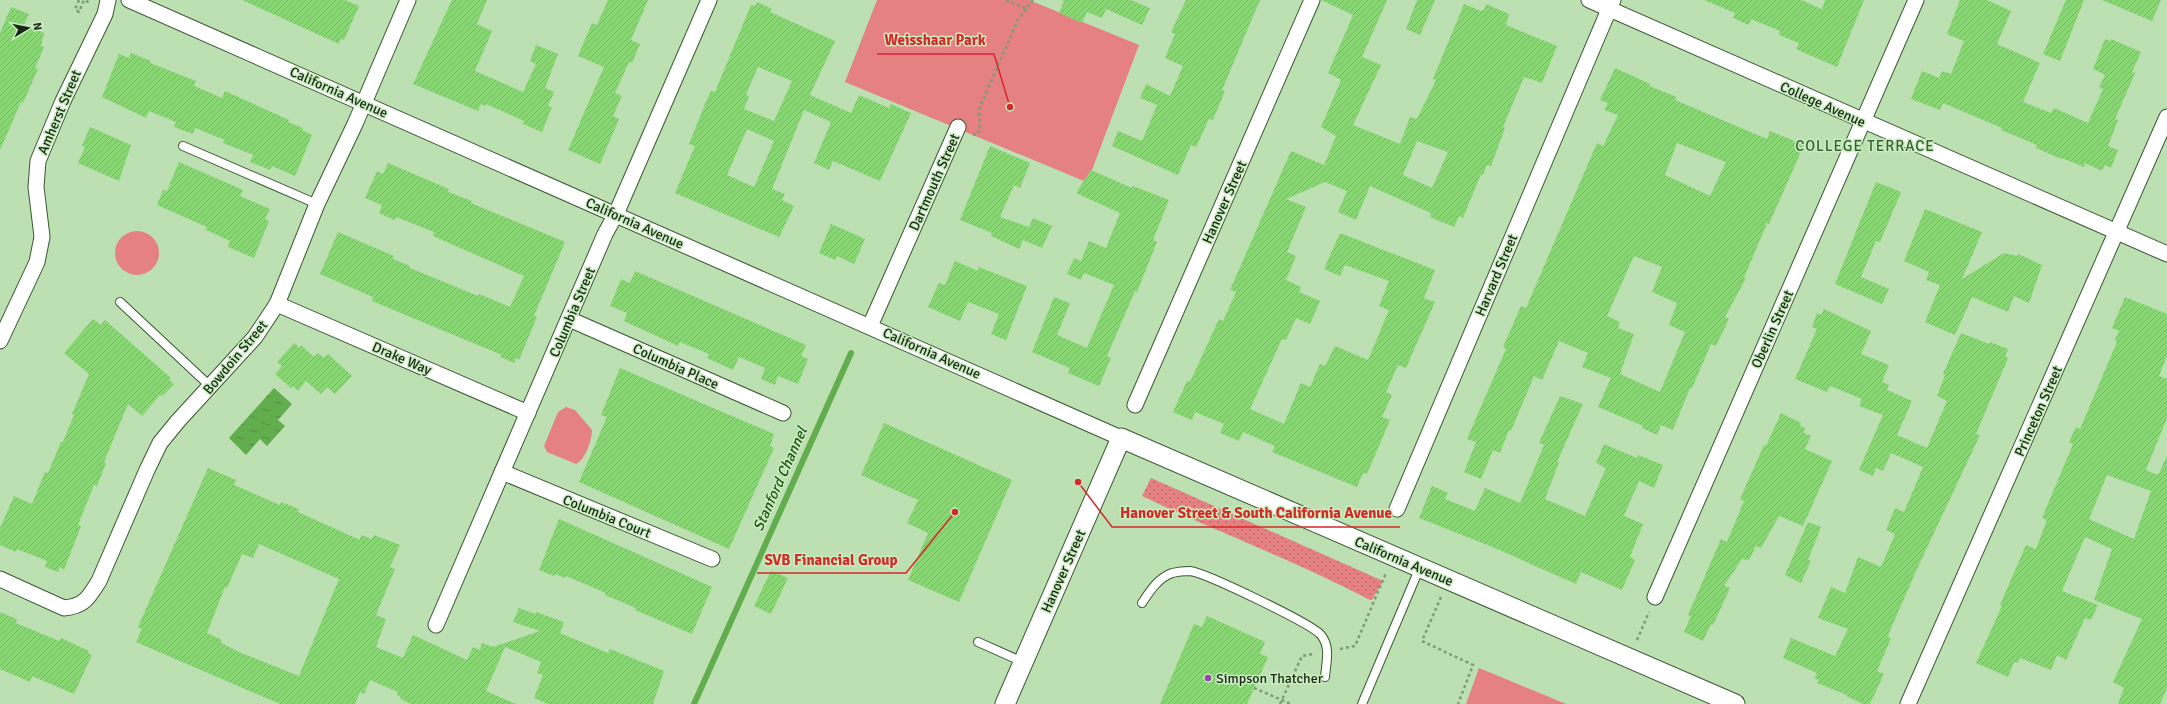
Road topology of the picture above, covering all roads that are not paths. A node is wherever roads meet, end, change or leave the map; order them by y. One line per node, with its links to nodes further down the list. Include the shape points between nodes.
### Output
1 (108, 0): 22 (street, Amherst Street, via 105,14 63,101 38,161 36,187 42,237 37,262)
2 (129, 0): 9 (street, California Avenue)
3 (408, 0): 9 (street, Bowdoin Street)
4 (709, 0): 15 (street, Columbia Street)
5 (1312, 0): 24 (street, Hanover Street)
6 (1589, 0): 8 (street, College Avenue)
7 (1916, 0): 11 (street, Oberlin Street)
8 (1611, 4): 11 (street, College Avenue); 29 (street, Harvard Street)
9 (363, 103): 14 (street, Bowdoin Street); 15 (street, California Avenue)
10 (2167, 117): 16 (street, Princeton Street)
11 (1863, 121): 16 (street, College Avenue); 33 (street, Oberlin Street)
12 (958, 127): 21 (street, Dartmouth Street)
13 (183, 146): 14 (lane)
14 (317, 204): 19 (street, Bowdoin Street)
15 (616, 214): 20 (street, Columbia Street); 21 (street, California Avenue)
16 (2117, 233): 17 (street, College Avenue); 42 (street, Princeton Street)
17 (2167, 254)
18 (120, 302): 23 (lane)
19 (277, 304): 23 (street, Bowdoin Street, via 255,337); 25 (street, Drake Way)
20 (569, 319): 25 (street, Columbia Street); 26 (street, Columbia Place)
21 (870, 326): 27 (street, California Avenue)
22 (0, 341)
23 (211, 387): 32 (street, Bowdoin Street, via 160,444 99,581 83,603 64,608)
24 (1135, 405)
25 (528, 413): 28 (street, Columbia Street)
26 (783, 413)
27 (1121, 438): 31 (street, California Avenue); 37 (street, Hanover Street)
28 (502, 472): 30 (street, Columbia Court); 35 (street, Columbia Street)
29 (1397, 509)
30 (712, 559)
31 (1420, 568): 40 (lane); 41 (street, California Avenue)
32 (0, 579)
33 (1655, 597)
34 (1142, 602): 38 (lane, via 1154,585 1172,573 1190,571 1245,593 1308,624 1322,636 1328,652)
35 (436, 625)
36 (978, 642): 37 (lane)
37 (1023, 662): 39 (street, Hanover Street)
38 (1325, 677)
39 (1005, 704)
40 (1362, 704)
41 (1735, 704)
42 (1908, 704)

